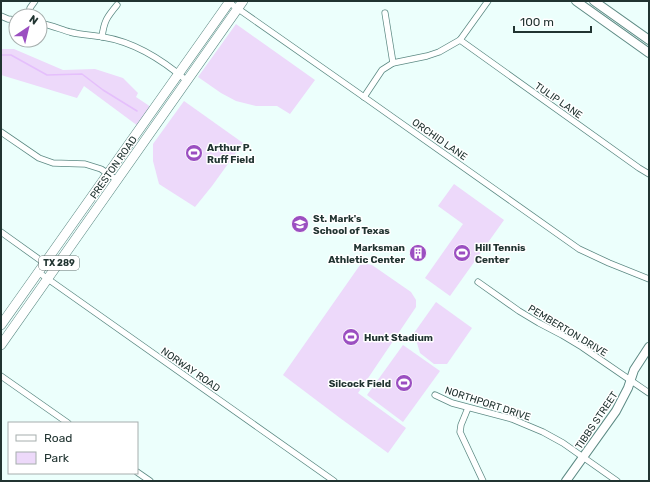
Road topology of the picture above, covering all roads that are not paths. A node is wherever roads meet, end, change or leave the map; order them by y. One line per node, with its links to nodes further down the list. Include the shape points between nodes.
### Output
1 (488, 1): 10 (street)
2 (576, 1): 12 (street)
3 (594, 1): 11 (street)
4 (229, 2): 6 (street, ORCHID LANE); 14 (main road, PRESTON ROAD / TX 289)
5 (117, 5): 9 (street, via 104,24)
6 (241, 5): 15 (main road, PRESTON ROAD / TX 289); 16 (street, ORCHID LANE)
7 (385, 13): 13 (street)
8 (48, 25): 9 (street, via 81,35)
9 (102, 37): 14 (street, via 142,50)
10 (460, 40): 13 (street, via 438,52); 19 (street, TULIP LANE)
11 (649, 40)
12 (648, 50)
13 (393, 63): 16 (street, via 382,70)
14 (179, 74): 15 (street); 18 (main road, PRESTON ROAD / TX 289)
15 (189, 78): 20 (main road, PRESTON ROAD / TX 289)
16 (364, 97): 26 (street, ORCHID LANE, via 579,249)
17 (1, 132): 18 (street, via 39,158 54,163 85,164)
18 (108, 174): 20 (street); 22 (main road, PRESTON ROAD / TX 289)
19 (649, 174)
20 (117, 180): 23 (main road, PRESTON ROAD / TX 289)
21 (1, 232): 22 (street)
22 (45, 263): 23 (street); 24 (main road, PRESTON ROAD / TX 289)
23 (54, 270): 25 (main road, PRESTON ROAD / TX 289)
24 (38, 272): 25 (street, NORWAY ROAD); 28 (main road, PRESTON ROAD / TX 289)
25 (48, 279): 29 (main road, PRESTON ROAD / TX 289); 40 (street, NORWAY ROAD)
26 (649, 279)
27 (478, 282): 32 (street, PEMBERTON DRIVE, via 539,324 582,347)
28 (1, 325)
29 (2, 343)
30 (649, 347): 32 (street, TIBBS STREET, via 634,370)
31 (1, 376): 36 (street)
32 (631, 380): 33 (street, PEMBERTON DRIVE); 37 (street, TIBBS STREET, via 616,411)
33 (649, 393)
34 (435, 395): 35 (street, NORTHPORT DRIVE)
35 (468, 408): 37 (street, NORTHPORT DRIVE, via 512,419 543,432); 41 (street, via 460,432)
36 (67, 422)
37 (583, 457): 42 (street, TIBBS STREET); 43 (street, NORTHPORT DRIVE)
38 (138, 473): 39 (street)
39 (150, 481)
40 (334, 481)
41 (483, 481)
42 (566, 481)
43 (616, 481)

